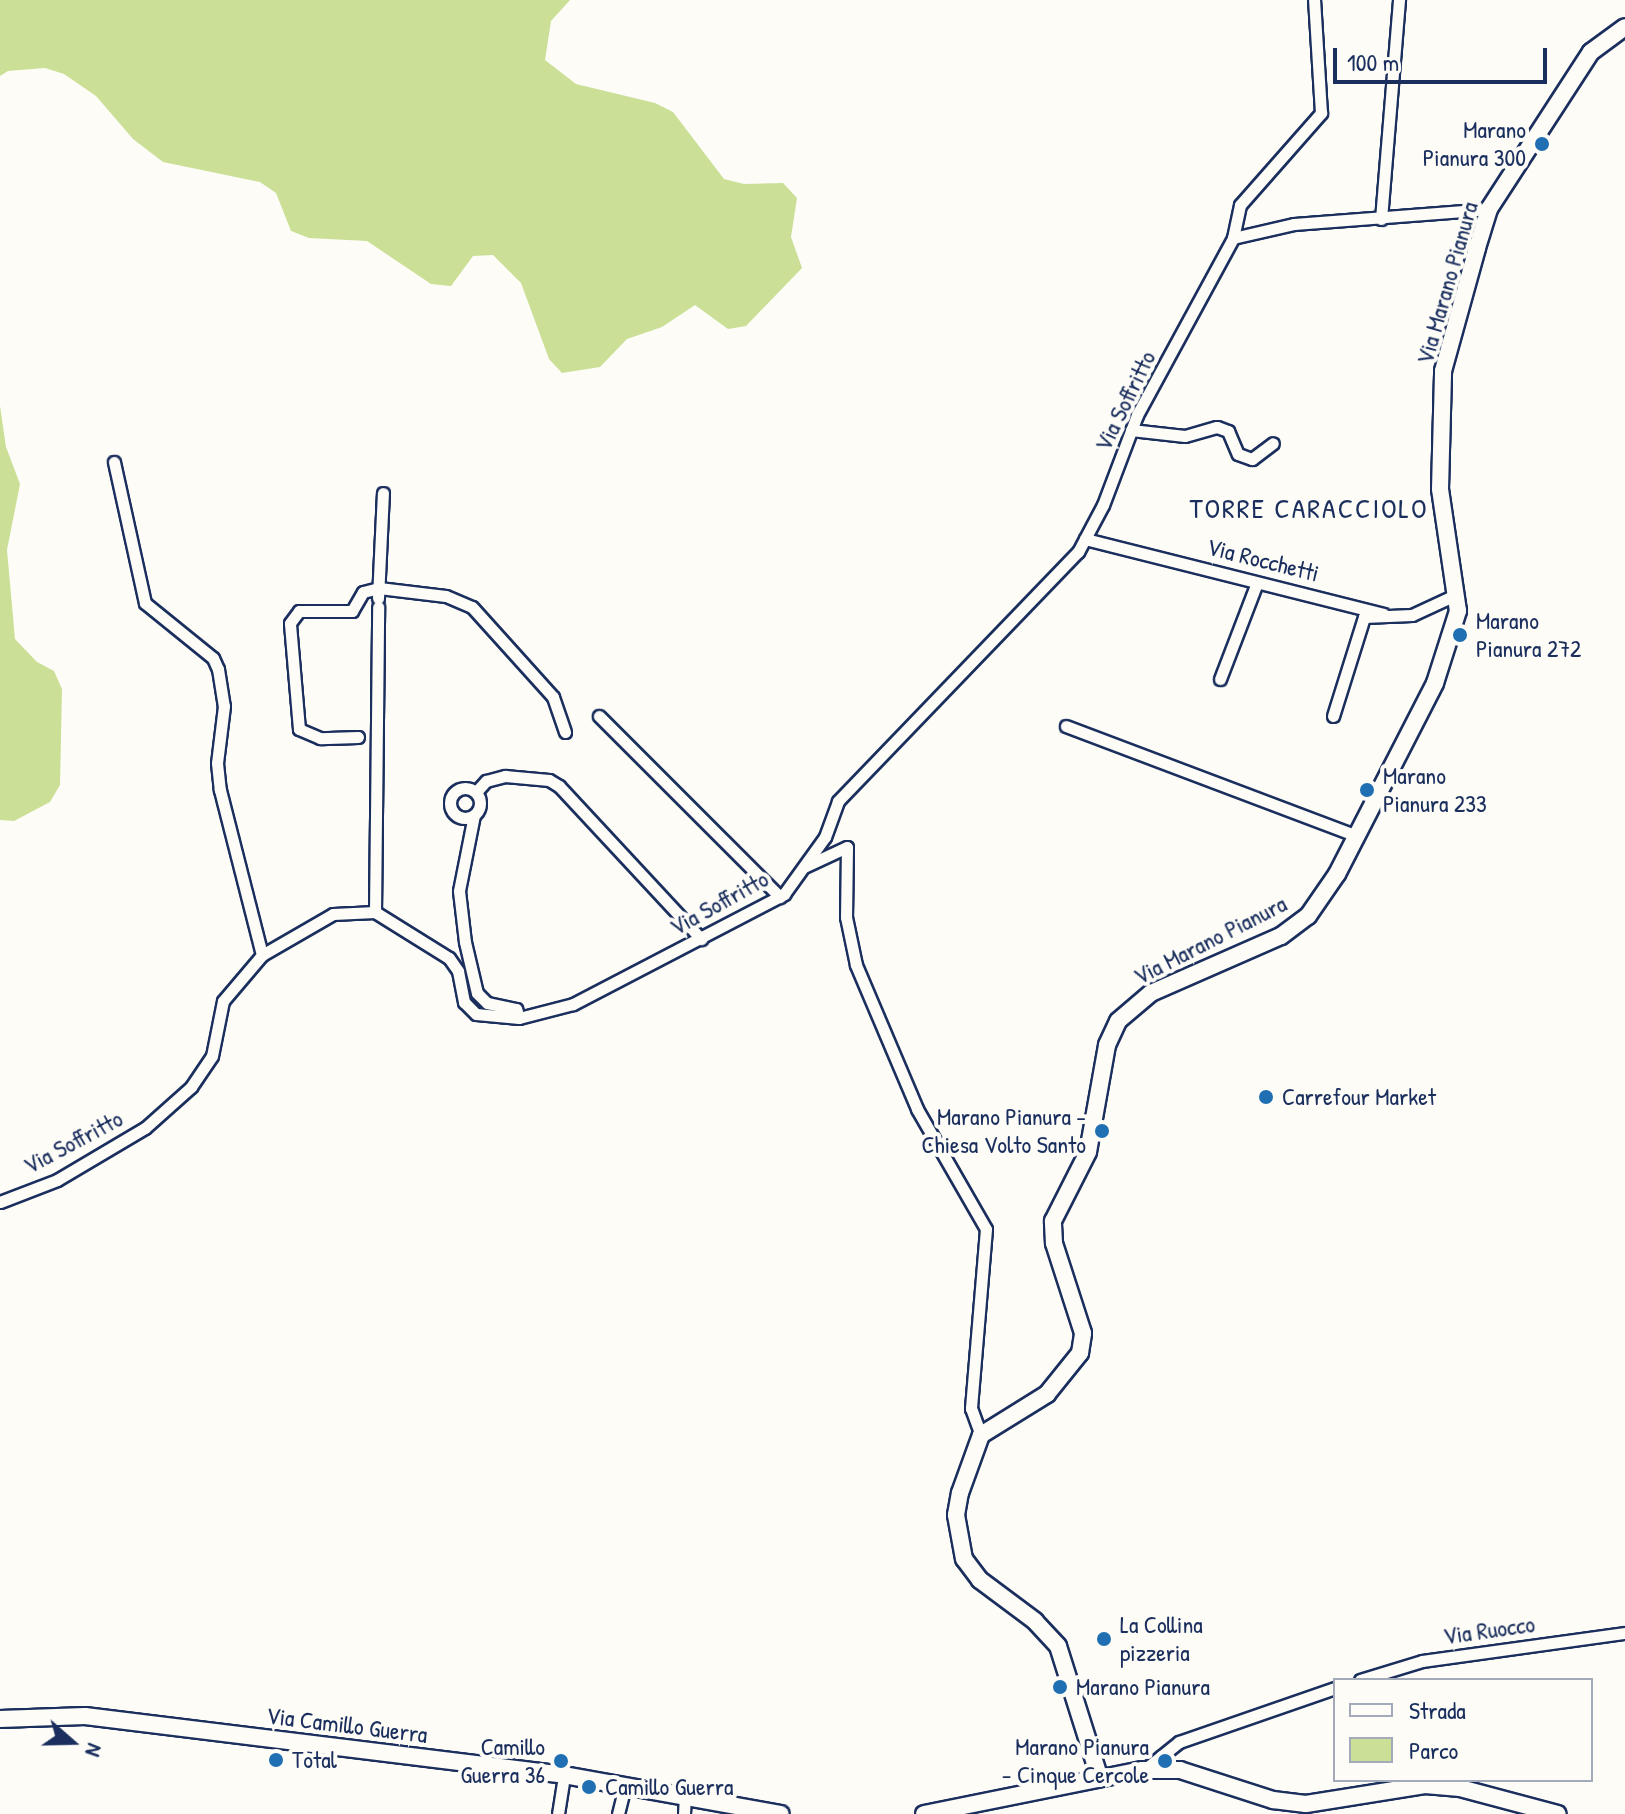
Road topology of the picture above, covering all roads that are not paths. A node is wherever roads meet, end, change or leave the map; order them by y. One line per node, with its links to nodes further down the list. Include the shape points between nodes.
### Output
1 (1314, 0): 6 (street, Via Soffritto, via 1321,113 1240,205)
2 (1399, 0): 5 (street)
3 (1625, 27): 4 (street, Via Marano Pianura, via 1591,52)
4 (1489, 209): 5 (street); 13 (street, Via Marano Pianura, via 1443,371 1439,476)
5 (1381, 219): 6 (street, via 1294,224)
6 (1233, 238): 7 (street, Via Soffritto)
7 (1131, 430): 8 (street, via 1185,436 1217,427 1228,431 1238,454 1252,459); 11 (street, Via Soffritto)
8 (1273, 443)
9 (114, 462): 29 (street, via 145,603 213,658 218,669 224,706 217,763 220,790)
10 (383, 493): 14 (street)
11 (1085, 539): 12 (street, Via Rocchetti); 25 (street, Via Soffritto, via 838,801 825,837)
12 (1256, 585): 15 (street, Via Rocchetti); 16 (street)
13 (1455, 595): 15 (street, Via Rocchetti, via 1412,615); 24 (street, Via Marano Pianura, via 1457,623 1450,648)
14 (378, 598): 20 (street, via 460,599 472,607 553,697); 21 (street, via 363,592 352,611 299,611 290,623 299,729 320,738); 27 (street)
15 (1384, 614): 18 (street, via 1364,617)
16 (1220, 679)
17 (599, 716): 26 (street)
18 (1333, 716)
19 (1066, 726): 24 (street)
20 (565, 732)
21 (358, 737)
22 (476, 792): 23 (street, via 480,806); 23 (street, via 462,788 449,802 455,816); 28 (street, via 486,781 505,776 549,780 559,786)
23 (474, 815): 30 (street, via 459,891 465,942 477,993 487,1003 516,1009)
24 (1357, 836): 32 (street, Via Marano Pianura, via 1337,874 1293,930 1151,993 1118,1021 1107,1045 1088,1152 1053,1221 1054,1243 1083,1333 1080,1353 1047,1394)
25 (805, 867): 26 (street, Via Soffritto); 32 (street, via 847,847 846,917 856,965 917,1109 986,1229 971,1408)
26 (780, 897): 28 (street, Via Soffritto)
27 (375, 912): 29 (street, Via Soffritto, via 333,914); 30 (street, Via Soffritto, via 449,958 458,971 464,1002 476,1014)
28 (701, 939): 30 (street, Via Soffritto, via 573,1004)
29 (262, 955): 31 (street, Via Soffritto, via 223,1001 212,1056 191,1087 124,1144 57,1180)
30 (519, 1018)
31 (0, 1202)
32 (981, 1435): 39 (street, via 956,1515 964,1559 980,1580 1035,1621 1058,1646)
33 (1625, 1633): 34 (street, Via Ruocco, via 1422,1661)
34 (1367, 1678)
35 (1333, 1689): 37 (street, via 1179,1742)
36 (0, 1719): 38 (street, Via Camillo Guerra, via 85,1716)
37 (1143, 1770): 39 (street); 46 (street, via 1180,1770 1273,1800 1306,1804 1425,1785 1460,1788)
38 (564, 1775): 40 (street, Via Camillo Guerra); 42 (street)
39 (1099, 1776): 45 (street)
40 (625, 1785): 41 (street, Via Camillo Guerra); 43 (street)
41 (684, 1805): 44 (street, Via Camillo Guerra)
42 (558, 1814)
43 (618, 1814)
44 (781, 1814)
45 (924, 1814)
46 (1558, 1814)

